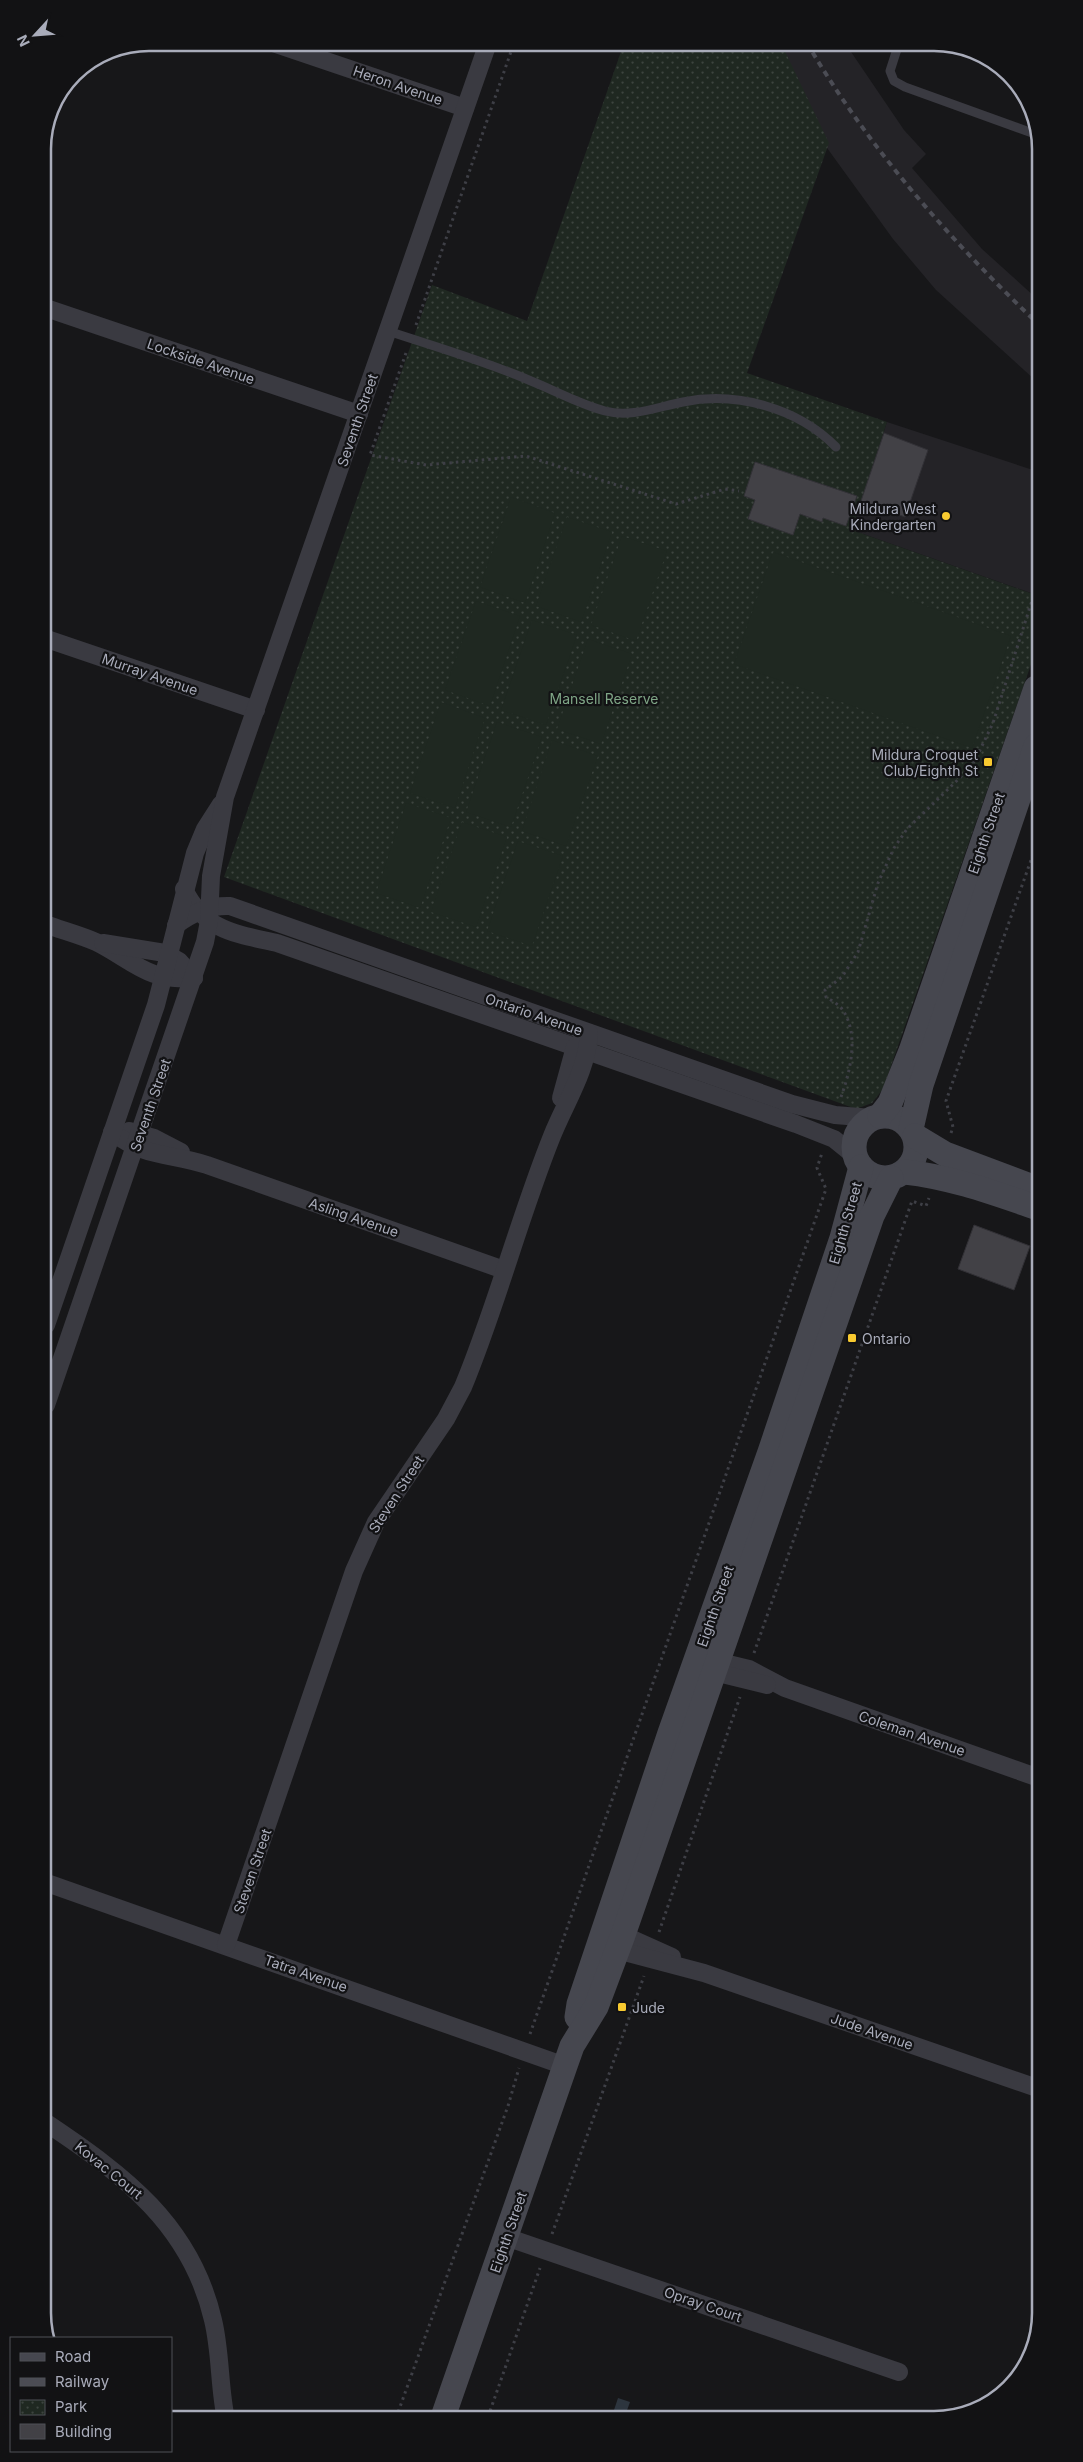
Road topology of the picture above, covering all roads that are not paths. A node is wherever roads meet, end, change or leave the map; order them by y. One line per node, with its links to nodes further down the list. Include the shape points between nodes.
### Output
1 (299, 51): 4 (street, Heron Avenue)
2 (485, 51): 4 (street, Seventh Street)
3 (896, 51): 5 (lane, via 890,71 894,81 928,97)
4 (465, 108): 7 (street, Seventh Street)
5 (1030, 132)
6 (51, 310): 8 (street, Lockside Avenue)
7 (388, 331): 8 (street, Seventh Street); 9 (lane, via 530,380 606,412 622,414 711,398 732,399 803,420 822,432)
8 (359, 414): 12 (street, Seventh Street)
9 (836, 447)
10 (51, 640): 12 (street, Murray Avenue)
11 (1032, 700): 25 (street, Eighth Street, via 911,1051 890,1103)
12 (256, 710): 14 (street, Seventh Street)
13 (1032, 758): 27 (street, Eighth Street, via 921,1084)
14 (225, 797): 15 (street, Seventh Street, via 205,829); 16 (street, Seventh Street)
15 (184, 889): 16 (street); 17 (street, Seventh Street)
16 (206, 913): 17 (street, Ontario Avenue); 22 (street, Seventh Street); 23 (street, Ontario Avenue, via 230,906); 24 (street, Ontario Avenue, via 228,932 278,943)
17 (176, 925): 20 (street, Seventh Street)
18 (51, 926): 19 (street)
19 (95, 942): 20 (street); 21 (street)
20 (169, 955): 21 (street, Seventh Street); 22 (street)
21 (163, 978): 22 (street); 26 (street, Seventh Street)
22 (194, 978): 28 (street, Seventh Street)
23 (589, 1033): 24 (street); 25 (street, Ontario Avenue, via 792,1104 835,1115)
24 (582, 1050): 29 (street, Ontario Avenue, via 827,1136); 34 (street, Steven Street)
25 (876, 1117): 27 (street, via 897,1118); 29 (street, via 859,1130 855,1138)
26 (112, 1132): 28 (street, Asling Avenue, via 131,1131); 35 (street, Seventh Street)
27 (913, 1133): 30 (street); 31 (street, via 916,1156)
28 (138, 1141): 34 (street, Asling Avenue, via 154,1138 204,1164); 36 (street, Seventh Street)
29 (858, 1161): 31 (street, via 874,1176); 37 (street, Eighth Street, via 842,1238 770,1452)
30 (941, 1165): 31 (street); 32 (street); 33 (street)
31 (898, 1175): 37 (street, Eighth Street, via 872,1216)
32 (1032, 1188)
33 (1032, 1205)
34 (504, 1270): 41 (street, Steven Street, via 463,1387 446,1419 376,1522 363,1549)
35 (51, 1310)
36 (51, 1391)
37 (709, 1663): 38 (street, Coleman Avenue); 40 (street, Eighth Street)
38 (1032, 1776)
39 (51, 1884): 41 (street, Tatra Avenue)
40 (614, 1939): 42 (street, Eighth Street, via 596,2007); 43 (street, Jude Avenue)
41 (226, 1945): 42 (street, Tatra Avenue, via 524,2050)
42 (569, 2056): 45 (street, Eighth Street)
43 (1032, 2086)
44 (51, 2126): 47 (street, Kovac Court, via 133,2186 156,2210 184,2250 204,2290 213,2320)
45 (506, 2237): 46 (street, Opray Court); 48 (street, Eighth Street)
46 (899, 2372)
47 (225, 2411)
48 (446, 2411)

